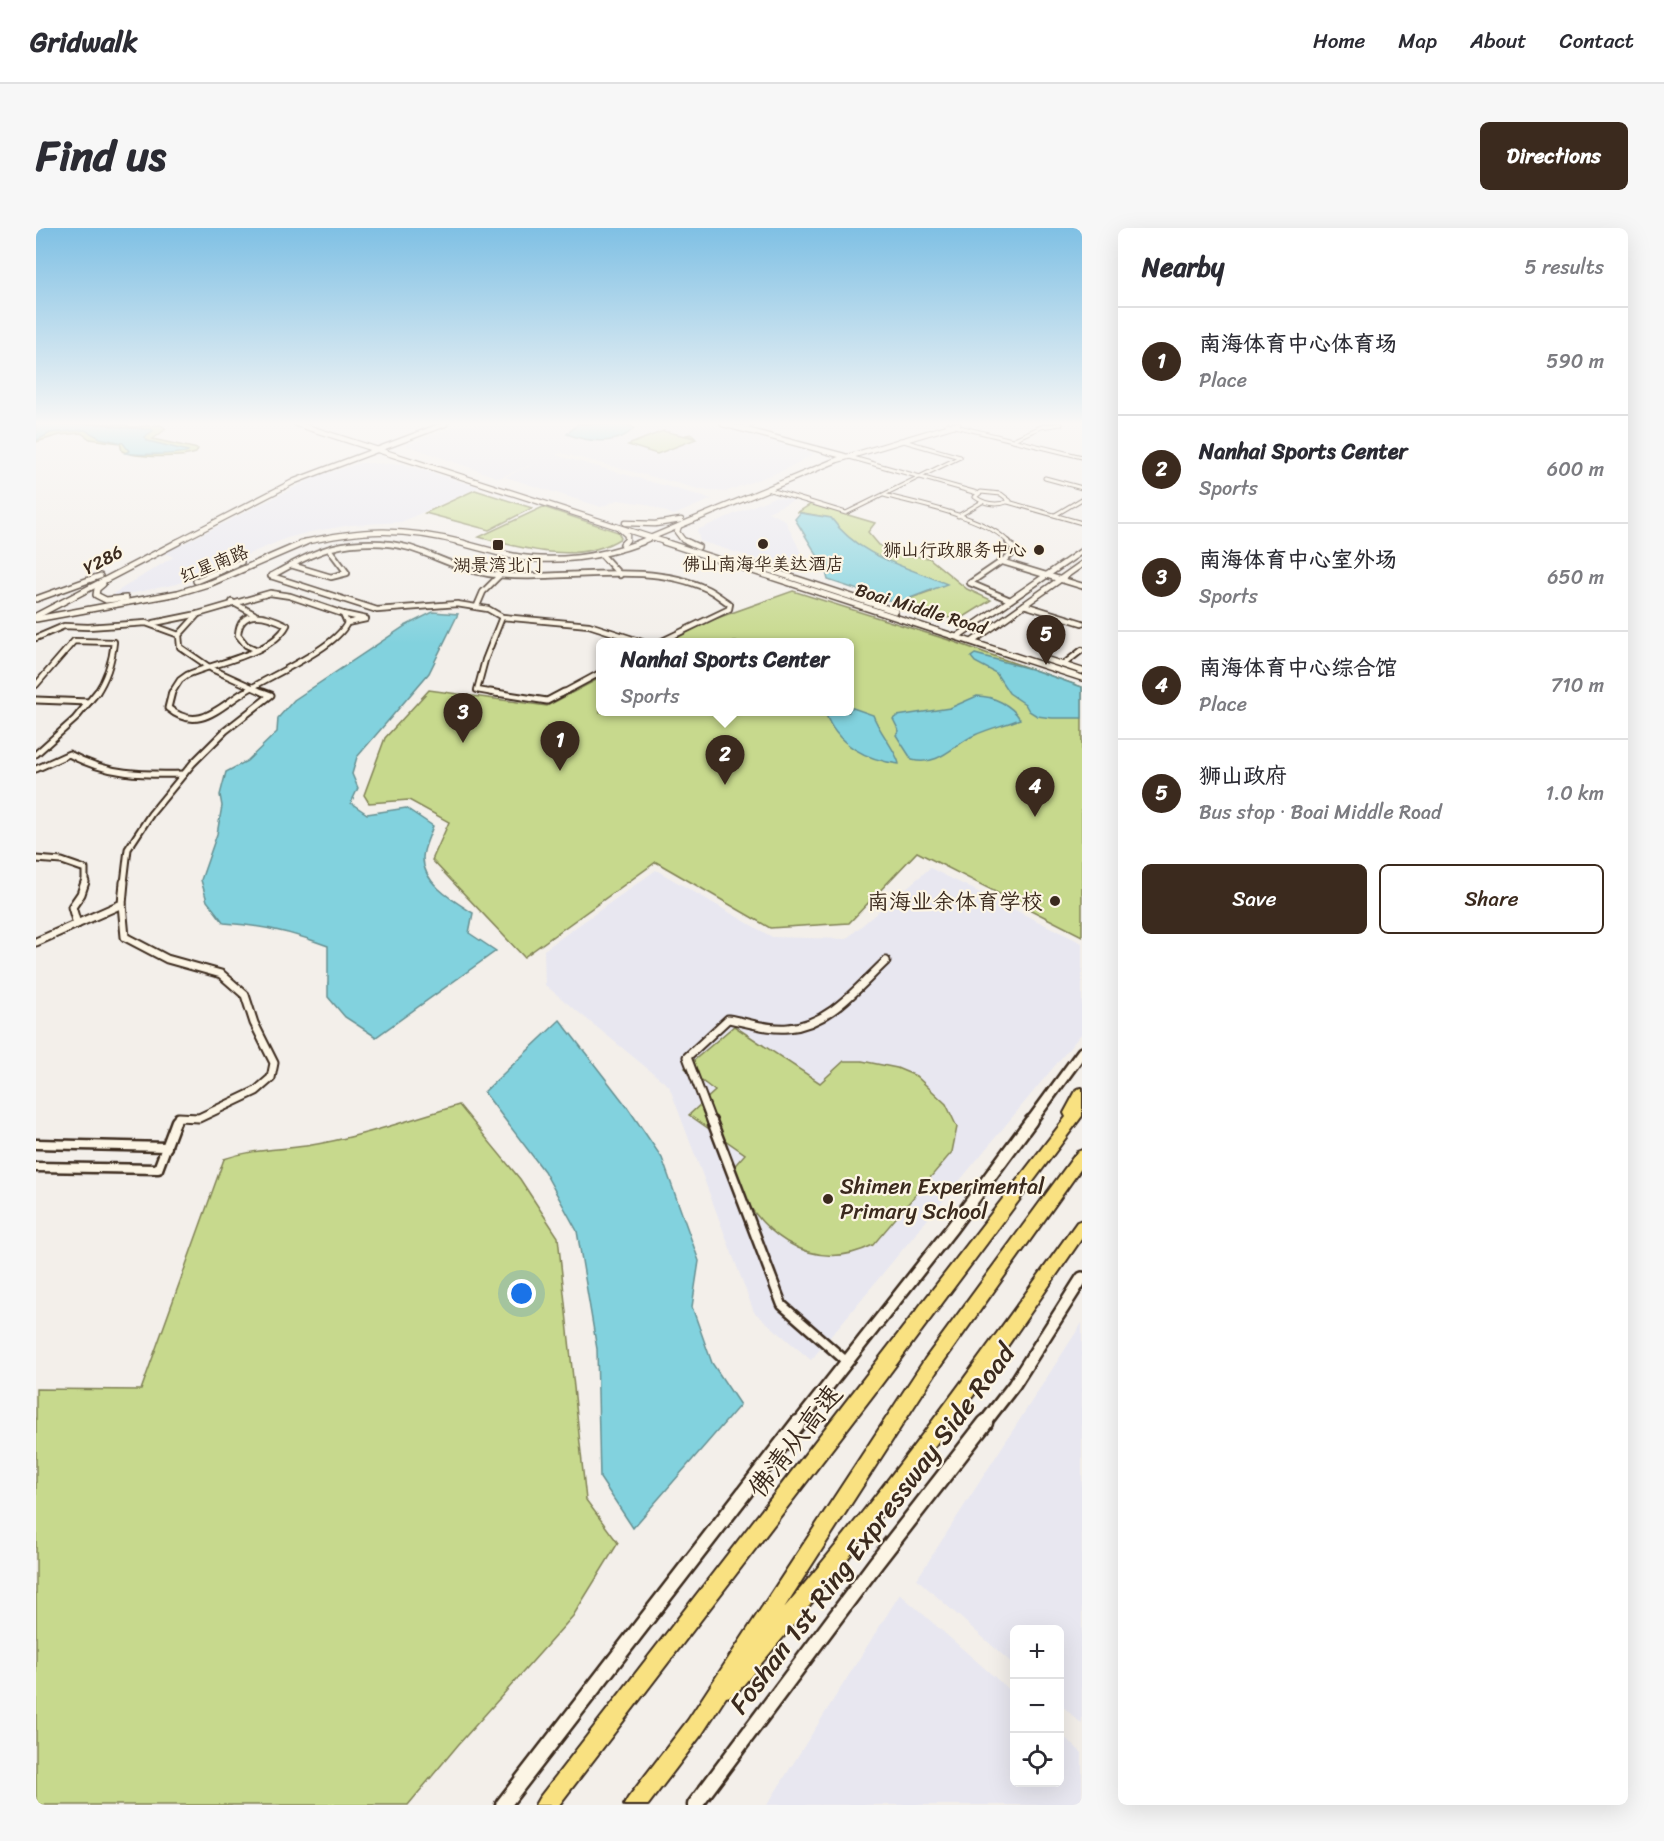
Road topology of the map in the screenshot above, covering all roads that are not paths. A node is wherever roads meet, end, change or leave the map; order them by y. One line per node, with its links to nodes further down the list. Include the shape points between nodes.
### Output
1 (261, 498): 36 (main road, Y286)
2 (530, 498): 19 (main road, Boai Middle Road)
3 (545, 498): 16 (main road, Boai Middle Road)
4 (740, 498): 17 (main road)
5 (745, 498): 17 (main road)
6 (795, 498): 7 (street, via 846,513)
7 (879, 498)
8 (893, 498): 14 (street)
9 (976, 498): 12 (street)
10 (1008, 498): 13 (street)
11 (1082, 499): 15 (street)
12 (982, 502): 13 (street); 14 (street)
13 (1008, 502): 15 (street)
14 (958, 516): 33 (street, via 988,527 1011,542 1014,549)
15 (1055, 516): 18 (street)
16 (625, 523): 17 (main road); 22 (main road, Boai Middle Road)
17 (680, 523): 20 (main road, 红星南路); 22 (main road); 29 (main road, via 679,537)
18 (1082, 523)
19 (612, 524): 21 (main road, Boai Middle Road); 26 (main road, via 627,535)
20 (660, 534): 22 (main road, 红星南路); 29 (main road, Boai Middle Road)
21 (645, 535): 22 (main road, Boai Middle Road); 26 (main road)
22 (652, 535): 26 (main road, 红星南路); 27 (main road, Boai Middle Road)
23 (646, 546): 26 (main road)
24 (655, 546): 27 (main road)
25 (276, 547): 26 (main road, via 321,533 378,527 431,531 541,555 577,555)
26 (623, 547): 31 (main road, 红星南路)
27 (680, 547): 58 (main road, Boai Middle Road, via 825,596)
28 (329, 549): 35 (street); 35 (street, via 347,573 331,577); 37 (street, via 349,544 389,544 450,565)
29 (700, 549): 58 (main road, Boai Middle Road)
30 (1082, 551): 38 (main road)
31 (602, 555): 39 (street); 48 (main road, 红星南路, via 540,559 428,534 345,534 297,544 211,583)
32 (248, 559): 42 (main road, via 202,579)
33 (1003, 562): 38 (street); 44 (street, via 970,583)
34 (1082, 564): 40 (main road)
35 (291, 565): 47 (street, via 271,576 377,610 433,604)
36 (119, 570): 42 (main road, via 97,589 96,596 106,600); 43 (main road); 52 (main road, Y286)
37 (500, 575): 39 (street); 47 (street, via 483,592)
38 (1046, 575): 40 (street); 44 (main road)
39 (620, 576): 62 (street, via 688,582 730,604 729,609)
40 (1060, 579): 41 (street); 46 (main road)
41 (1082, 586)
42 (135, 597): 52 (main road)
43 (36, 599)
44 (1010, 600): 58 (main road)
45 (232, 602): 49 (street); 50 (street); 51 (street, via 279,593)
46 (1024, 605): 56 (street); 63 (main road)
47 (477, 606): 53 (street)
48 (74, 613): 52 (main road, 红星南路); 57 (main road)
49 (198, 614): 54 (street); 59 (street)
50 (254, 614): 64 (street, via 242,622 238,635); 64 (street, via 287,625 278,637)
51 (343, 614): 55 (street); 55 (street, via 366,619)
52 (36, 615)
53 (501, 617): 61 (street, via 589,625); 69 (street, via 477,690 547,701)
54 (146, 623): 59 (street); 60 (street, via 64,626)
55 (347, 623): 72 (street, via 345,630 331,641)
56 (1082, 623)
57 (36, 626)
58 (960, 634): 63 (main road, Boai Middle Road)
59 (179, 635): 67 (street, via 180,647)
60 (36, 638)
61 (630, 638)
62 (668, 638)
63 (975, 639): 66 (main road, Boai Middle Road); 70 (main road, Boai Middle Road)
64 (255, 649): 67 (street, via 223,663)
65 (1082, 650): 66 (street)
66 (1064, 664): 68 (main road, Boai Middle Road)
67 (204, 666): 72 (street); 72 (street, via 175,685 168,708 172,712 187,718 210,716)
68 (1082, 671)
69 (596, 675)
70 (1082, 678)
71 (36, 685): 74 (street, via 74,641 114,642 111,667)
72 (250, 687): 77 (street, via 271,695 225,731)
73 (36, 700): 74 (street)
74 (89, 702): 75 (street, via 59,736)
75 (36, 754)
76 (36, 769): 77 (street, via 69,754 107,773)
77 (184, 774): 79 (street, via 150,814 128,849)
78 (36, 859): 80 (street, via 62,861 85,869 82,895 72,907)
79 (122, 904): 80 (street); 87 (street, via 125,937 167,959 221,974 245,995 274,1063 271,1078 256,1091 199,1118 178,1117)
80 (77, 924): 81 (street)
81 (36, 942)
82 (886, 961): 93 (street, via 833,1009 812,1022 788,1028 728,1019 687,1058 782,1305)
83 (1082, 1052): 93 (main road)
84 (1082, 1093): 88 (highway)
85 (1082, 1106): 88 (highway, 佛清从高速)
86 (36, 1144): 87 (street)
87 (167, 1147): 90 (street, via 158,1170)
88 (1049, 1149): 96 (highway, 佛清从高速)
89 (1082, 1156): 94 (highway, via 932,1365)
90 (36, 1167)
91 (1082, 1226): 94 (highway, via 967,1390 861,1527)
92 (1082, 1278): 98 (main road, Foshan 1st Ring Expressway Side Road, via 1014,1385)
93 (847, 1362): 95 (main road)
94 (695, 1727): 97 (highway)
95 (502, 1805)
96 (546, 1805)
97 (635, 1805)
98 (695, 1805)

